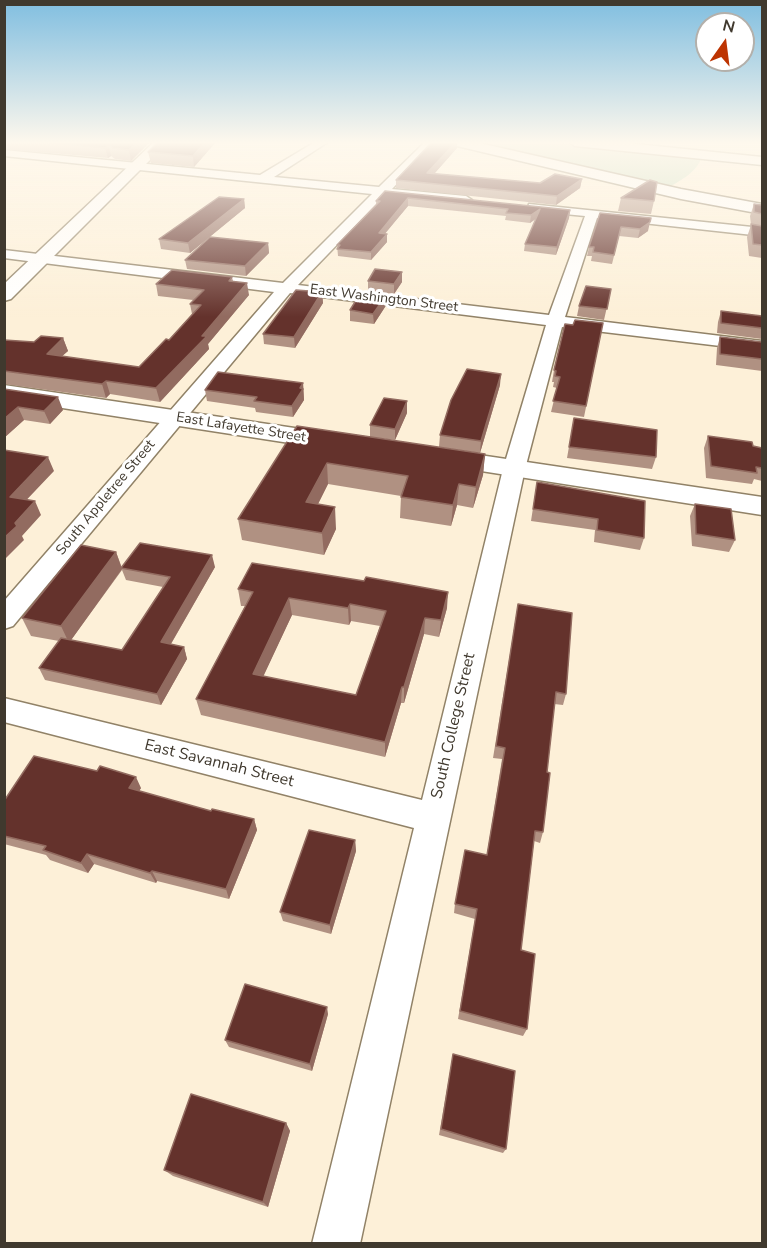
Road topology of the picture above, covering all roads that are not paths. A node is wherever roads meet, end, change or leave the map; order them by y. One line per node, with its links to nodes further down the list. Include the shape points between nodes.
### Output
1 (102, 200): 11 (street)
2 (372, 200): 12 (street, South Appletree Street)
3 (468, 200): 5 (street)
4 (715, 200): 7 (street)
5 (475, 201)
6 (522, 206): 8 (street)
7 (762, 209)
8 (592, 214): 9 (street); 14 (street, South College Street)
9 (762, 232)
10 (4, 254): 11 (street, East Washington Street)
11 (42, 259): 12 (street, East Washington Street); 13 (street)
12 (285, 288): 14 (street, East Washington Street); 17 (street, South Appletree Street)
13 (4, 295)
14 (555, 321): 15 (street, East Washington Street); 20 (street, South College Street)
15 (762, 346)
16 (4, 392): 17 (street, East Lafayette Street)
17 (174, 418): 18 (street, East Lafayette Street); 22 (street, South Appletree Street)
18 (361, 446)
19 (419, 454): 20 (street)
20 (514, 468): 21 (street); 24 (street, South College Street)
21 (762, 506)
22 (4, 619)
23 (4, 710): 24 (street, East Savannah Street)
24 (433, 818): 25 (street, South College Street)
25 (336, 1244)

